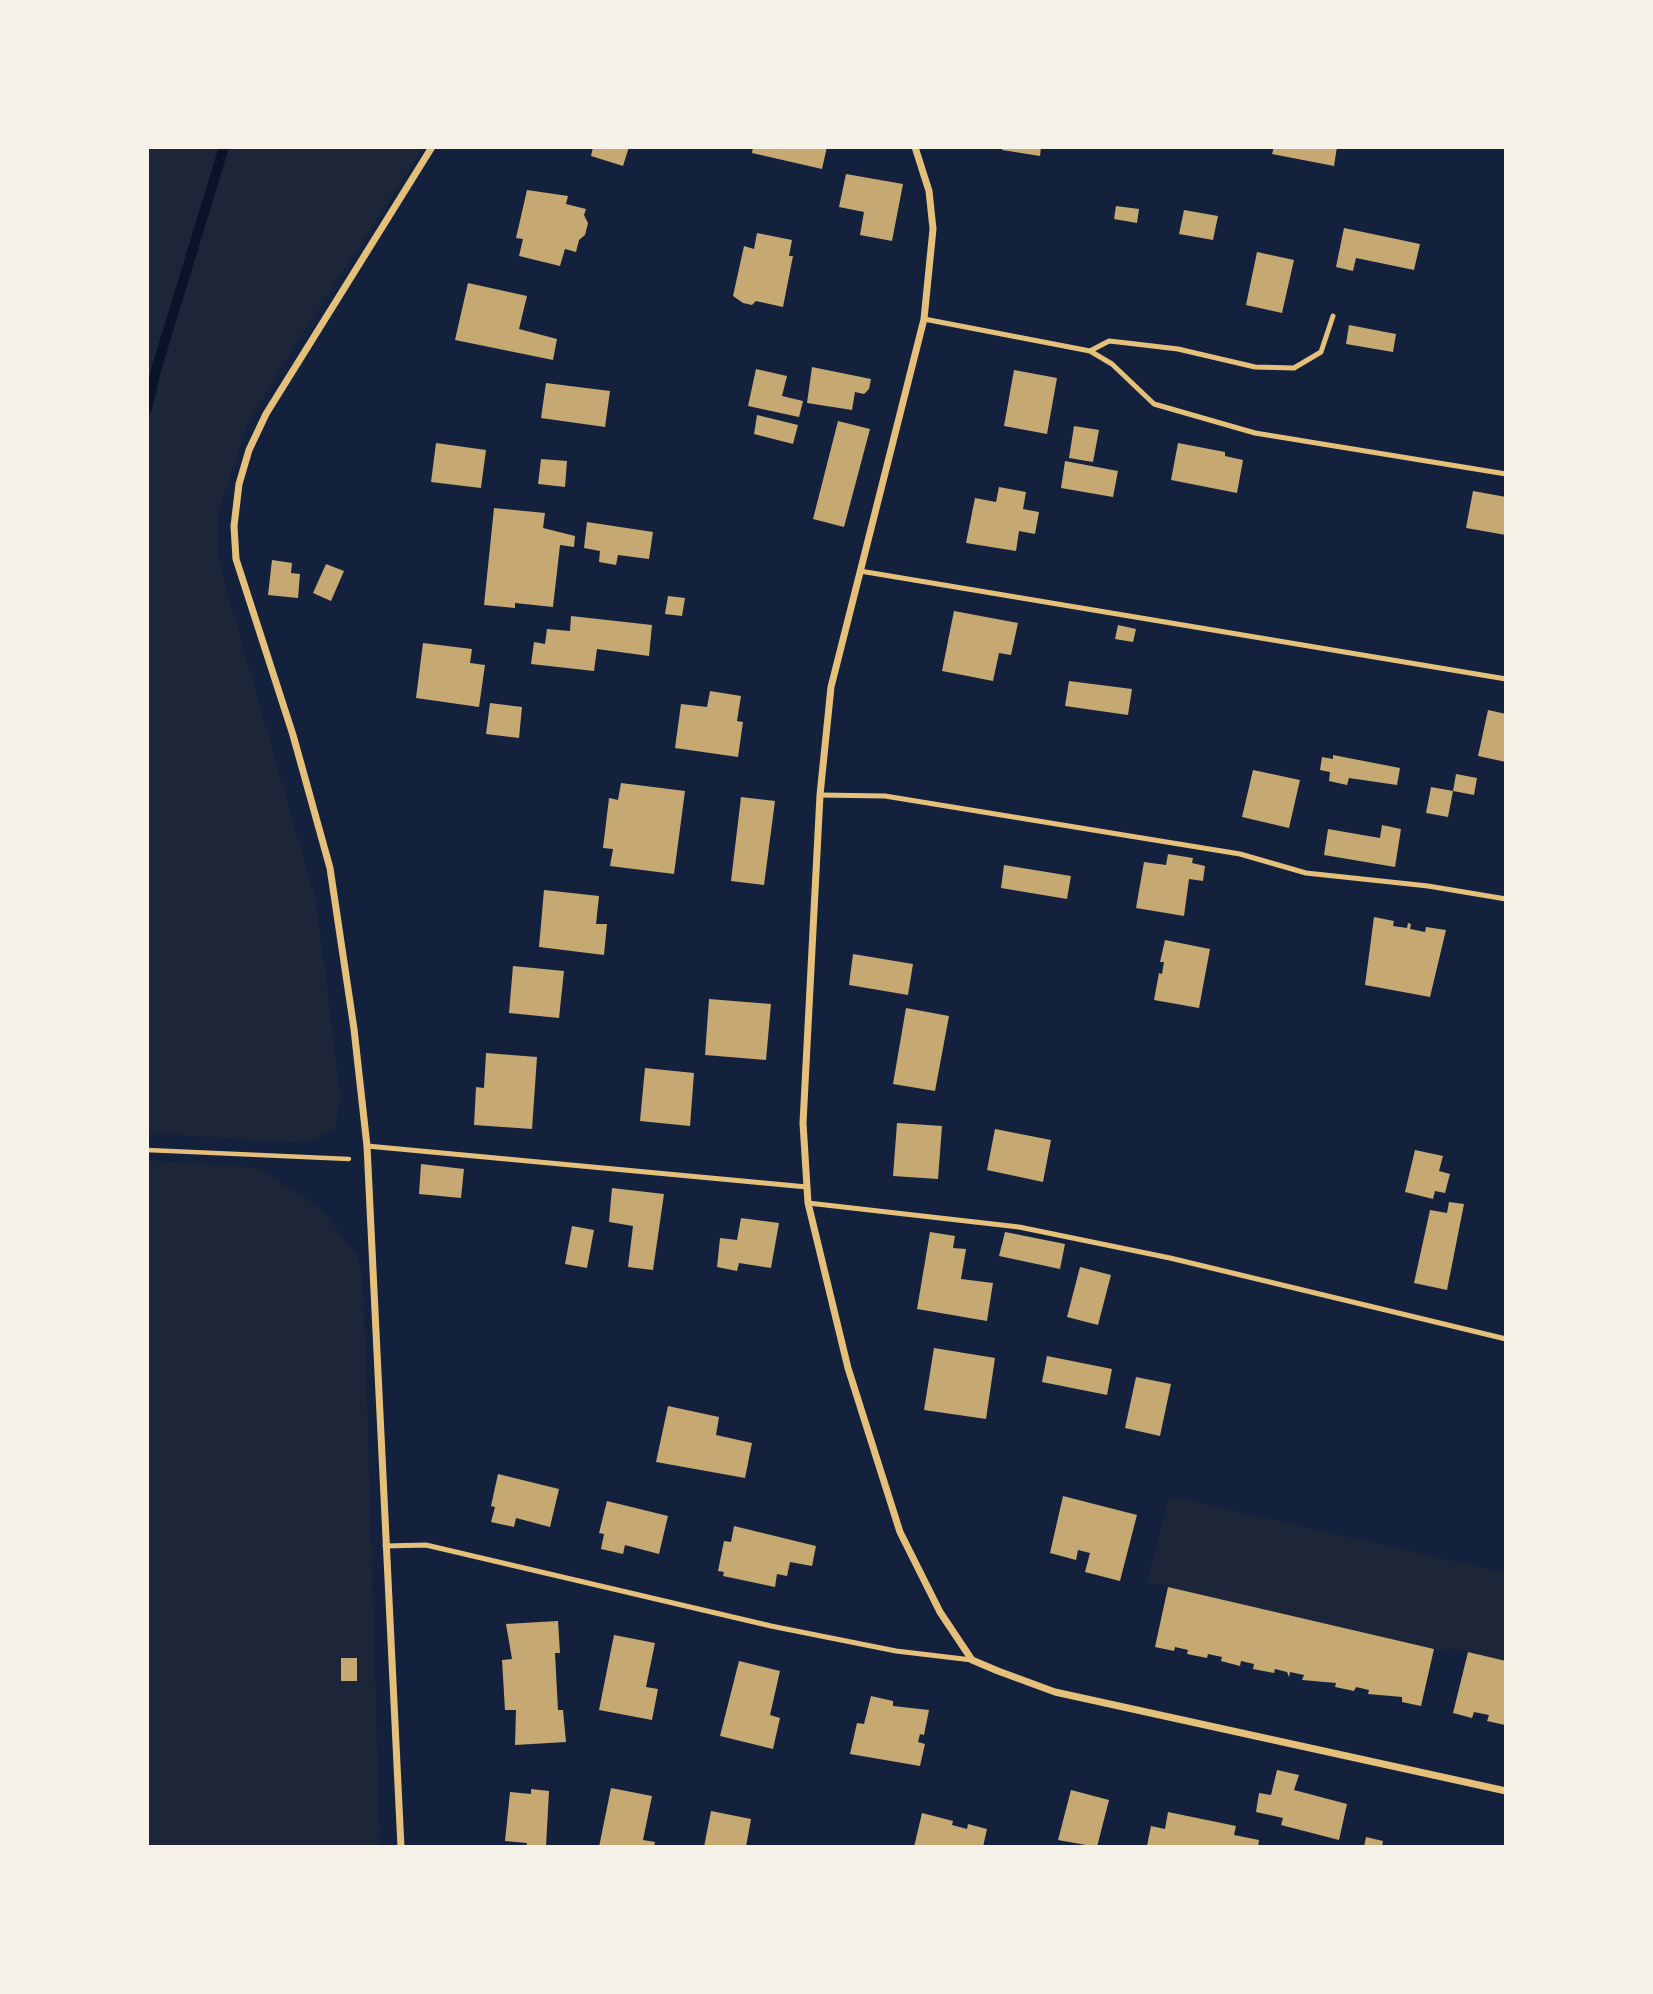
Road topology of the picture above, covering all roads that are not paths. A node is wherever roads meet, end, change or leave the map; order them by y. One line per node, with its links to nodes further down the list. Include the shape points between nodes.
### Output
1 (432, 147): 11 (street, via 266,415 246,461 234,526 236,559 330,868)
2 (915, 147): 4 (street, via 929,191 933,229)
3 (1333, 316): 5 (lane, via 1321,352 1294,368 1255,367 1178,349 1109,341)
4 (924, 319): 5 (lane); 7 (street)
5 (1090, 351): 6 (lane, via 1112,364 1154,404 1255,433)
6 (1506, 474)
7 (860, 571): 8 (lane); 9 (street, via 831,687)
8 (1506, 679)
9 (820, 795): 10 (lane, via 885,796 1240,854 1306,873); 12 (street, via 803,1123)
10 (1506, 899)
11 (367, 1146): 12 (lane); 15 (street)
12 (807, 1187): 13 (street)
13 (808, 1203): 14 (lane, via 1031,1230 1170,1258); 16 (street, via 848,1368 900,1531 940,1612)
14 (1506, 1339)
15 (385, 1546): 16 (lane, via 426,1545 771,1626 896,1651); 18 (street)
16 (972, 1660): 17 (street, via 1055,1692)
17 (1506, 1791)
18 (401, 1847)

